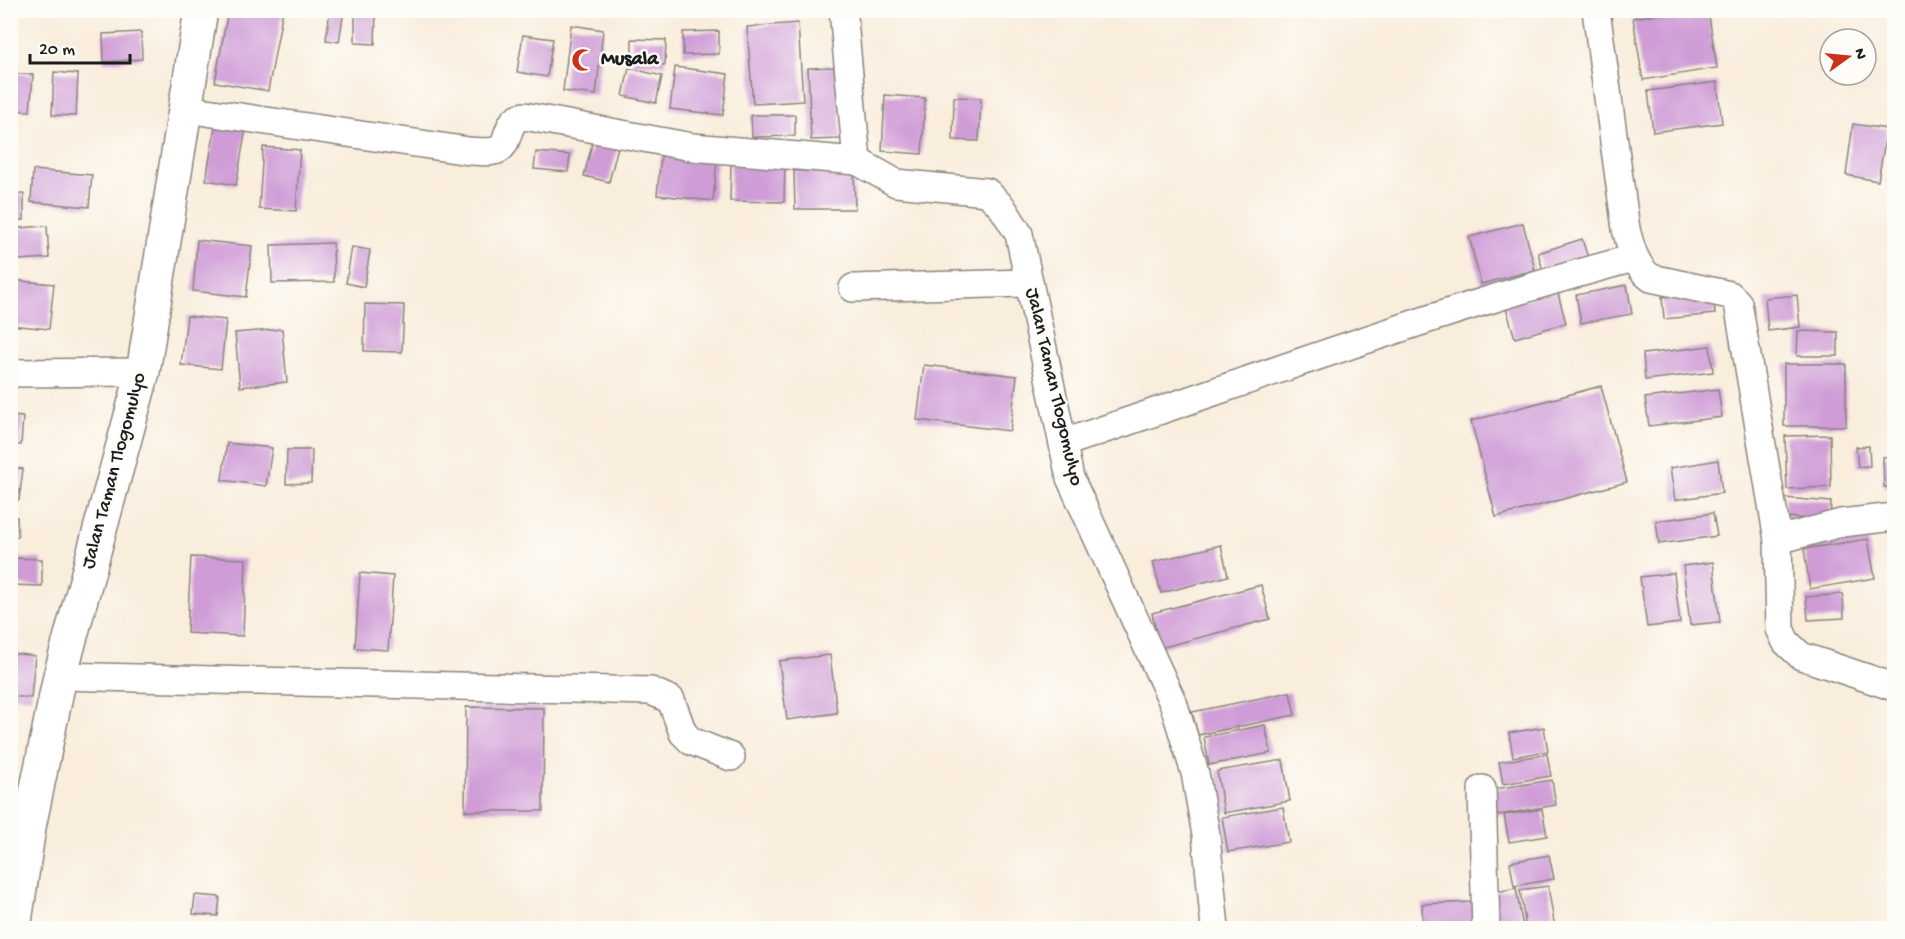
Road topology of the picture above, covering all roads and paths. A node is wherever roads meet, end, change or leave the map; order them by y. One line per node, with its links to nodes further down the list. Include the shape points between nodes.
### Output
1 (201, 10): 4 (street, Jalan Taman Tlogomulyo)
2 (843, 10): 5 (street)
3 (1596, 10): 6 (street, via 1626,229)
4 (186, 109): 5 (street, via 469,151 496,152 502,147 510,124 524,116 692,147); 9 (street, Jalan Taman Tlogomulyo)
5 (857, 161): 7 (street, Jalan Taman Tlogomulyo, via 896,183 987,192 1019,234)
6 (1634, 258): 11 (street, via 1571,274 1395,331); 13 (street, via 1651,278 1730,295 1738,303)
7 (1029, 283): 8 (street); 11 (street, Jalan Taman Tlogomulyo)
8 (853, 288)
9 (143, 372): 10 (street); 14 (street, Jalan Taman Tlogomulyo)
10 (10, 373)
11 (1064, 443): 19 (street, Jalan Taman Tlogomulyo, via 1071,478 1178,716 1195,773)
12 (1894, 517): 13 (street, via 1841,523)
13 (1778, 540): 15 (street, via 1780,630 1786,642 1801,656)
14 (60, 676): 16 (street, via 651,691 670,700 683,733 691,741); 18 (street, Jalan Taman Tlogomulyo, via 29,827)
15 (1894, 687)
16 (731, 757)
17 (1482, 789): 20 (street)
18 (14, 928)
19 (1215, 928)
20 (1486, 928)

